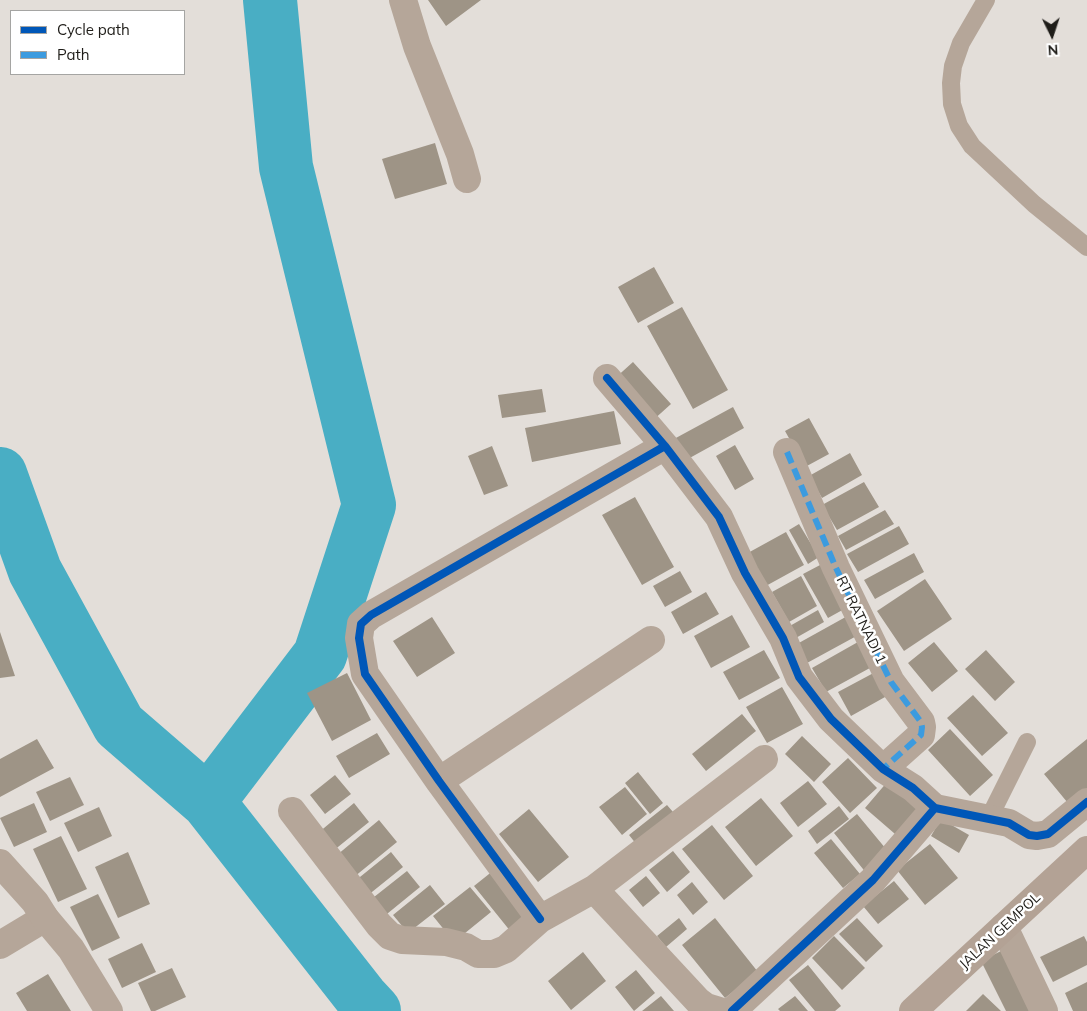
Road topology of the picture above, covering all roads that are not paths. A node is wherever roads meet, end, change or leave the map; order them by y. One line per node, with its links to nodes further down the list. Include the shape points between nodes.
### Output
1 (403, 0): 3 (street)
2 (986, 0): 4 (lane, via 961,43 953,66 952,104 959,126 972,146 1034,204)
3 (467, 179)
4 (1087, 247)
5 (607, 378): 6 (street)
6 (665, 446): 11 (street, via 719,517 745,573 783,638 799,677 831,719); 12 (street, via 370,615 361,624 359,638 365,674)
7 (787, 452): 11 (street, RT RATNADI 1, via 836,568 891,682 922,726 921,735)
8 (651, 640): 12 (street)
9 (1026, 742): 16 (lane)
10 (764, 759): 19 (street)
11 (883, 769): 14 (street, via 913,788)
12 (439, 781): 21 (street)
13 (1087, 802): 16 (street, via 1048,834 1038,836 1028,835 1009,823)
14 (935, 808): 16 (street); 26 (street, via 873,880)
15 (292, 811): 21 (street, via 390,936 402,940 446,942 478,954 494,954 506,949)
16 (988, 820)
17 (1087, 850): 22 (main road, JALAN GEMPOL)
18 (0, 863): 20 (street)
19 (594, 889): 21 (street); 25 (street, via 698,1001)
20 (45, 918): 23 (street); 24 (street, via 71,949)
21 (540, 919)
22 (1004, 927): 27 (main road, JALAN GEMPOL); 28 (street)
23 (0, 944)
24 (109, 1011)
25 (719, 1011)
26 (732, 1011)
27 (913, 1011)
28 (1044, 1011)

